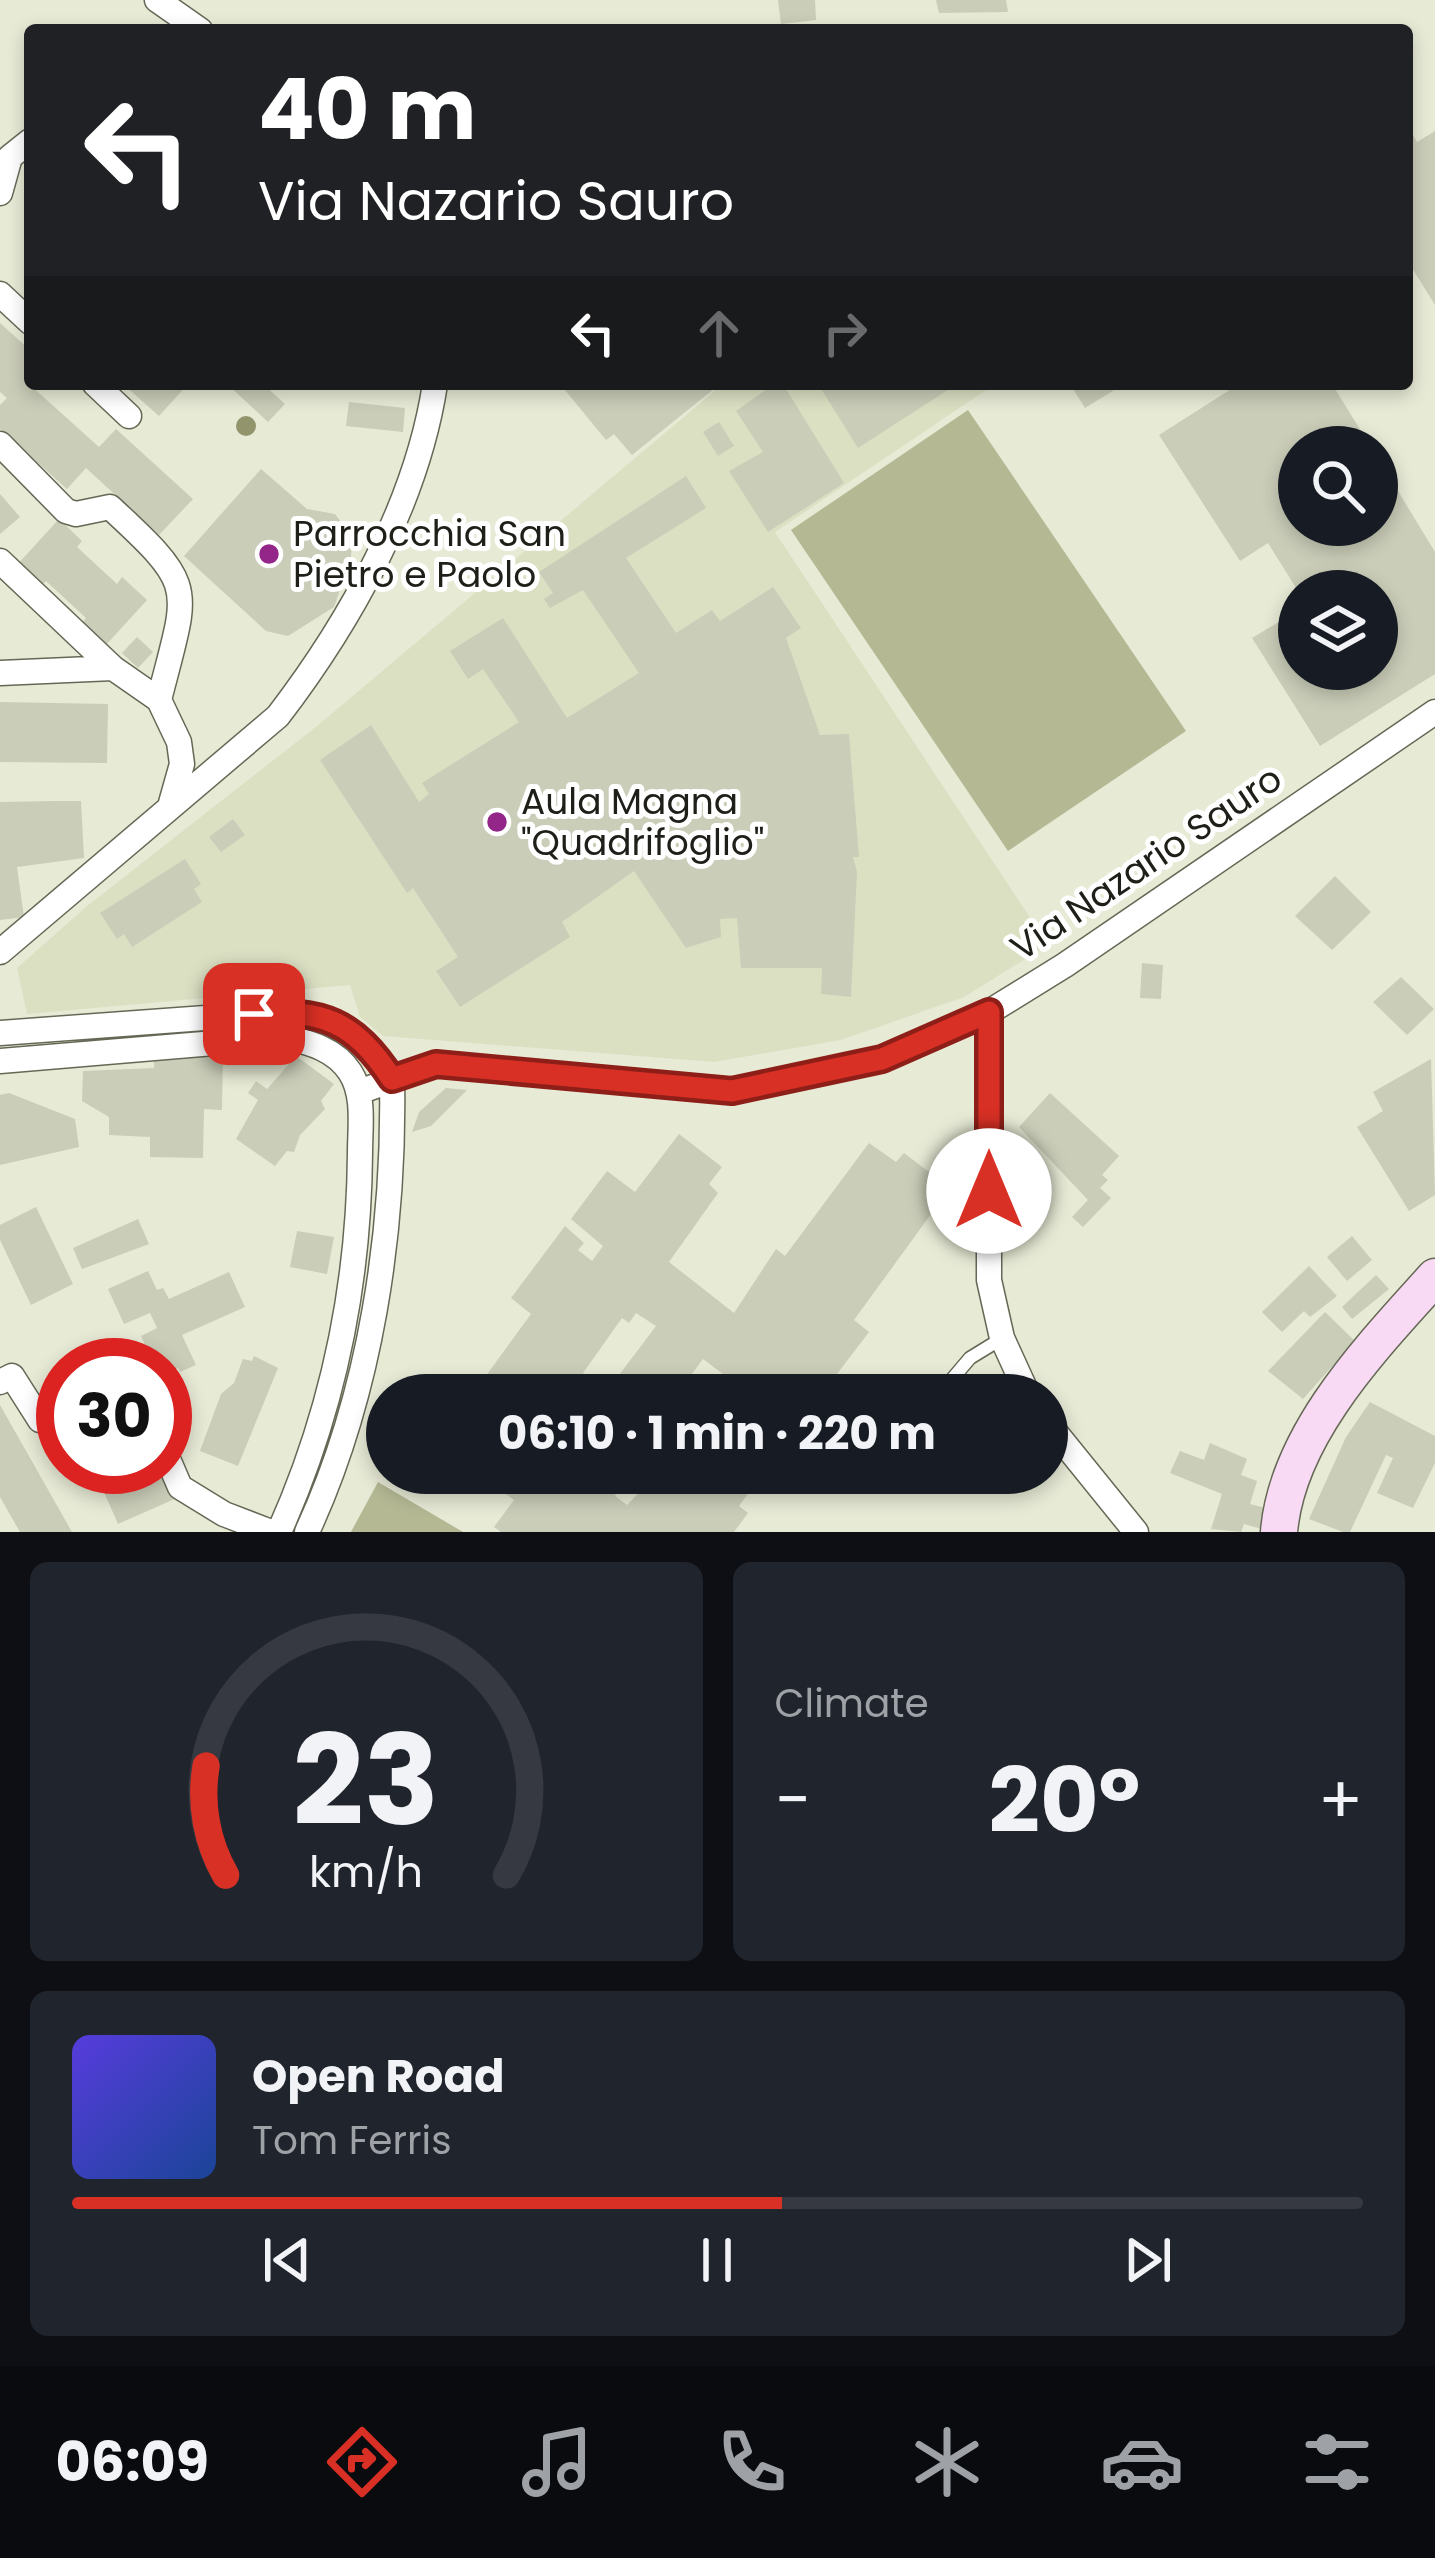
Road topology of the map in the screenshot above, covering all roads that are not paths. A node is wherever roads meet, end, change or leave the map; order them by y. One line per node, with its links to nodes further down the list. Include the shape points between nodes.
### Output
1 (157, 0): 2 (street)
2 (191, 24)
3 (24, 146): 4 (street, via 10,158)
4 (0, 193)
5 (0, 294): 6 (street)
6 (24, 316)
7 (101, 390): 9 (street)
8 (434, 390): 16 (street, via 397,512 338,631 278,716)
9 (128, 416)
10 (0, 444): 14 (street, via 66,511 110,507 174,570 180,604)
11 (0, 561): 12 (street)
12 (113, 668): 13 (street); 14 (street)
13 (0, 673)
14 (159, 700): 16 (street, via 182,764)
15 (1435, 712): 18 (street, Via Nazario Sauro)
16 (171, 806): 17 (street)
17 (0, 952)
18 (989, 1012): 21 (street, Via Nazario Sauro, via 882,1059 732,1091 436,1064); 24 (street, via 988,1280)
19 (0, 1033): 21 (street, via 286,1012 349,1028)
20 (0, 1060): 22 (street, via 286,1037 337,1057)
21 (392, 1079): 22 (street, Via Nazario Sauro); 32 (street, via 379,1280 351,1404)
22 (359, 1092): 31 (street, via 360,1191 346,1328 317,1432)
23 (1435, 1276): 34 (street, via 1348,1380 1287,1488)
24 (1002, 1338): 25 (lane); 26 (street)
25 (956, 1374)
26 (1018, 1374)
27 (0, 1382): 28 (street, via 13,1376)
28 (36, 1413)
29 (1068, 1448): 33 (street)
30 (191, 1494): 31 (street)
31 (275, 1532)
32 (307, 1532)
33 (1136, 1532)
34 (1279, 1532)

